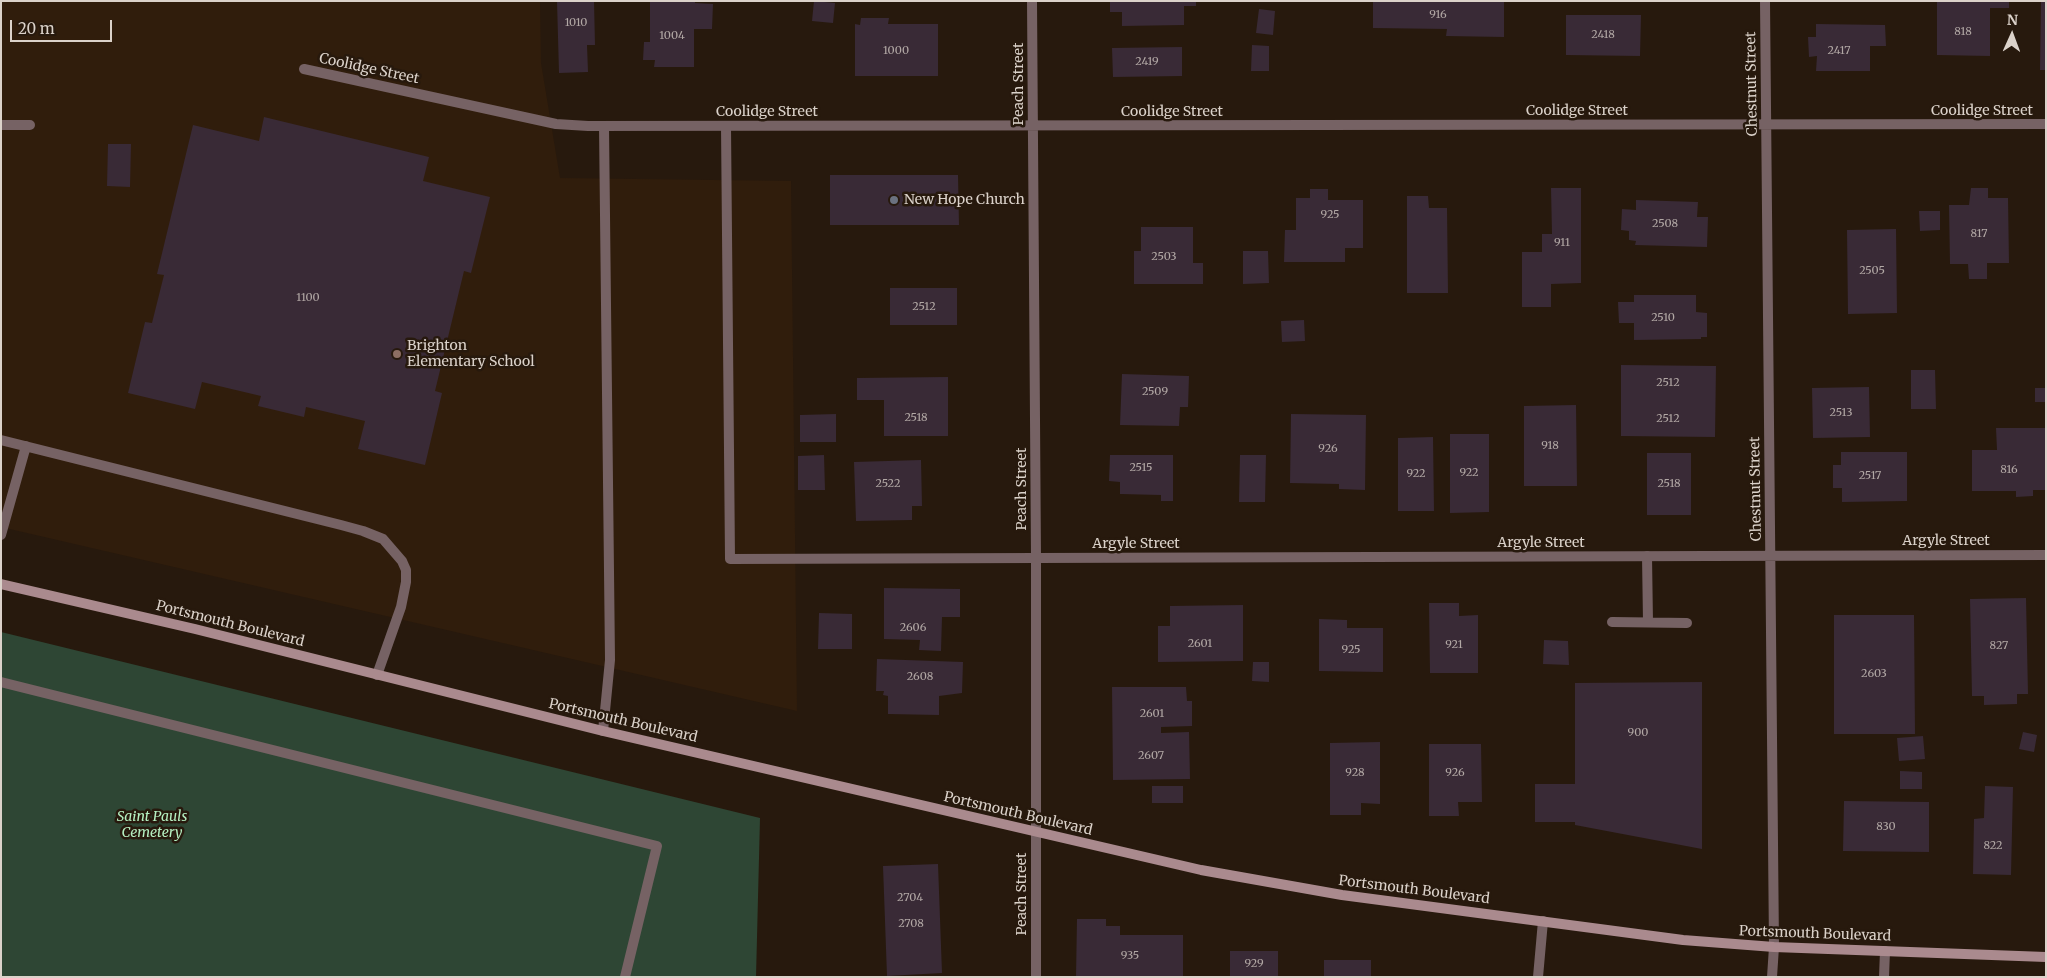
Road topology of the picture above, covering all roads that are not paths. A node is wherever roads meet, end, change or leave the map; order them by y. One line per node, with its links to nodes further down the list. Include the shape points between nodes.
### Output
1 (1032, 1): 7 (street, Peach Street)
2 (1765, 1): 8 (street, Chestnut Street)
3 (304, 69): 9 (street, Coolidge Street, via 556,124)
4 (2046, 124): 8 (street, Coolidge Street)
5 (1, 125): 6 (street)
6 (30, 125)
7 (1033, 125): 8 (street, Coolidge Street); 10 (street, Coolidge Street); 17 (street, Peach Street)
8 (1766, 125): 16 (street, Chestnut Street)
9 (604, 126): 10 (street, Coolidge Street); 24 (street, via 610,660)
10 (726, 126): 17 (street, Argyle Street, via 730,559)
11 (1, 440): 12 (street)
12 (26, 446): 13 (street); 22 (street, via 341,525 383,539 406,570 401,607)
13 (1, 535)
14 (2046, 555): 16 (street, Argyle Street)
15 (1647, 556): 16 (street, Argyle Street); 17 (street, Argyle Street); 20 (street)
16 (1770, 556): 27 (street, Chestnut Street)
17 (1036, 558): 25 (street, Peach Street)
18 (1, 584): 22 (main road, Portsmouth Boulevard)
19 (1612, 622): 20 (street)
20 (1648, 622): 21 (street)
21 (1687, 623)
22 (377, 675): 24 (main road, Portsmouth Boulevard)
23 (1, 682): 30 (street, via 658,846)
24 (603, 731): 25 (main road, Portsmouth Boulevard)
25 (1035, 832): 26 (main road, Portsmouth Boulevard, via 1201,870 1342,895); 31 (street, Peach Street)
26 (1543, 921): 27 (main road, Portsmouth Boulevard, via 1683,940); 32 (street)
27 (1774, 947): 28 (main road, Portsmouth Boulevard); 33 (street, Chestnut Street)
28 (1885, 951): 29 (main road, Portsmouth Boulevard); 34 (street)
29 (2046, 957)
30 (625, 977)
31 (1036, 977)
32 (1538, 977)
33 (1772, 977)
34 (1884, 977)

